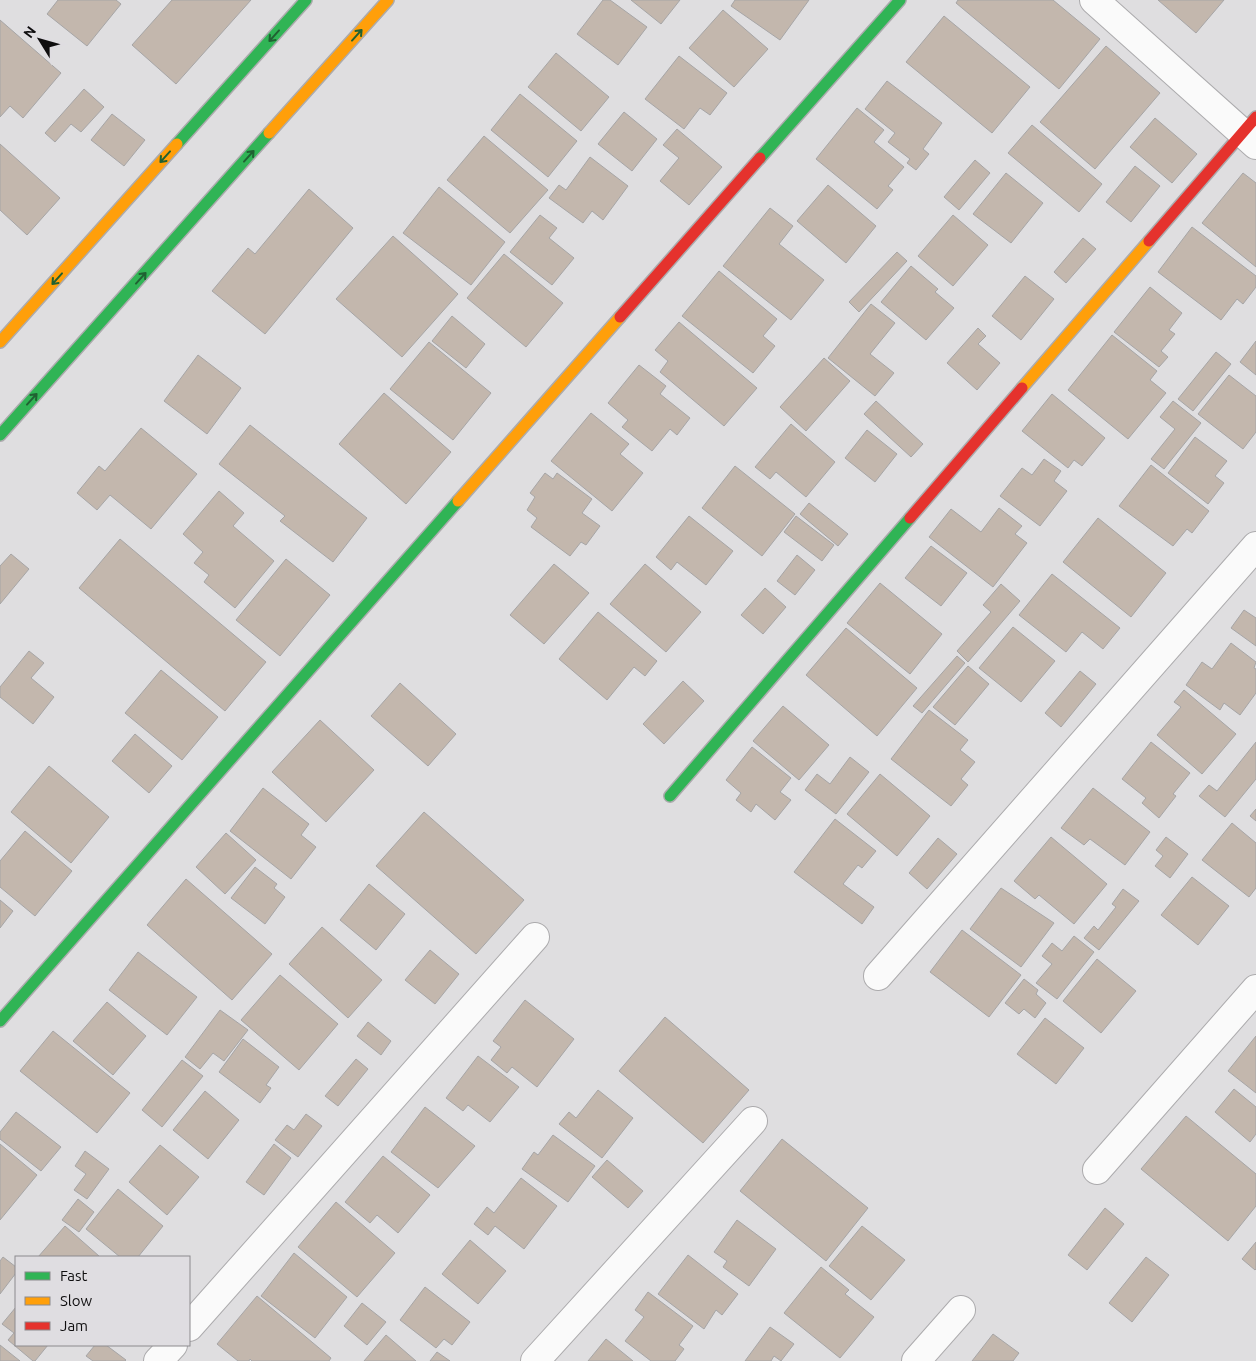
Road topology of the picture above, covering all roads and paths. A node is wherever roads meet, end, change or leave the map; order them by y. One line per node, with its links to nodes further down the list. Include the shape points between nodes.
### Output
1 (306, 0): 6 (street, one-way to 6)
2 (388, 0): 7 (street, one-way to 2)
3 (900, 0): 13 (street)
4 (1094, 0): 5 (street)
5 (1251, 132): 9 (street)
6 (0, 342)
7 (0, 435)
8 (1256, 546): 11 (street)
9 (670, 796)
10 (535, 937): 17 (street)
11 (878, 976)
12 (1256, 988): 15 (street)
13 (0, 1021)
14 (753, 1121): 20 (street)
15 (1097, 1170)
16 (961, 1310): 21 (street)
17 (190, 1325)
18 (172, 1346): 19 (street)
19 (158, 1361)
20 (536, 1361)
21 (916, 1361)

